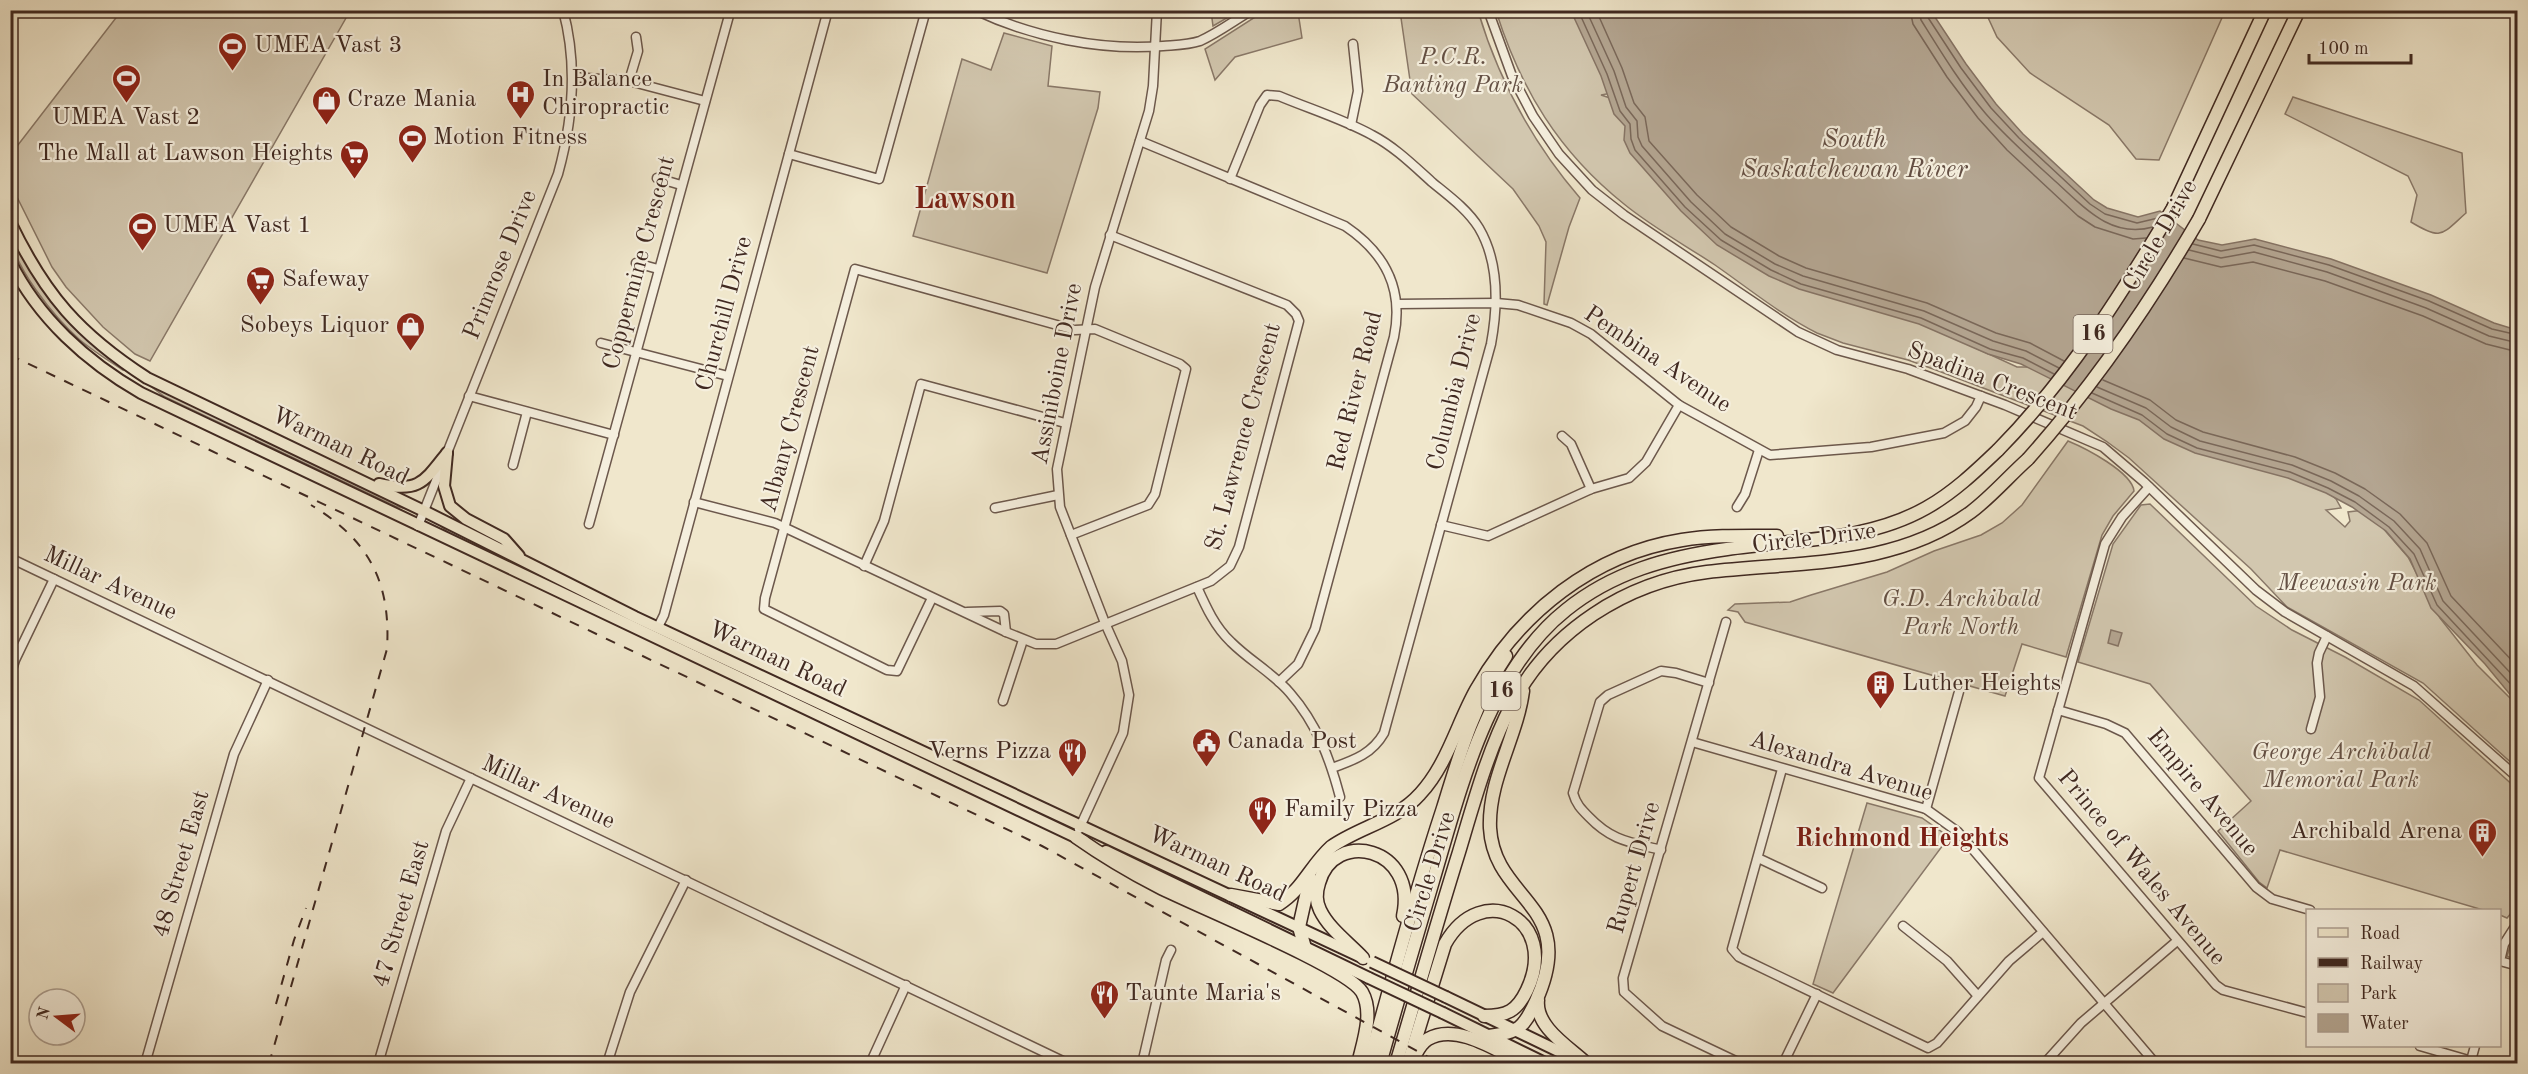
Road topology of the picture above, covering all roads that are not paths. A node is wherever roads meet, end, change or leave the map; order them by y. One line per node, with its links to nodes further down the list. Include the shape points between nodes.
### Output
1 (562, 10): 14 (street, Primrose Drive)
2 (828, 10): 19 (street, Churchill Drive)
3 (926, 10): 19 (street, via 879,178)
4 (975, 10): 13 (street, via 997,21 1055,37)
5 (1157, 10): 13 (street, Assiniboine Drive)
6 (1252, 10): 13 (street, via 1199,41)
7 (1488, 10): 35 (street, Spadina Crescent, via 1512,76 1533,116 1559,154 1600,197 1798,332 1837,350 1908,369)
8 (2265, 10): 57 (highway, Circle Drive / 16, bridge, via 2173,208 2106,316 2032,414 1998,450 1926,508 1890,524)
9 (2299, 10): 77 (highway, Circle Drive / 16, bridge, via 2199,219 2170,269 2101,372 2028,459 1971,512 1937,533 1900,548 1842,561 1667,578 1628,594 1587,619 1546,655)
10 (730, 12): 16 (street, Coppermine Crescent)
11 (636, 37): 15 (street, via 638,51)
12 (1353, 44): 17 (street, via 1358,91)
13 (1156, 46): 18 (street, Assiniboine Drive, via 1149,111)
14 (573, 77): 15 (street); 34 (street, Primrose Drive, via 570,125 558,174)
15 (629, 81): 16 (street)
16 (705, 101): 22 (street, Coppermine Crescent)
17 (1351, 125): 21 (street, Columbia Drive, via 1279,96 1267,95); 28 (street, Columbia Drive, via 1404,156 1478,227 1488,247)
18 (1140, 141): 21 (street, Red River Road); 24 (street, Assiniboine Drive)
19 (789, 154): 33 (street, Churchill Drive)
20 (657, 178): 22 (street)
21 (1230, 178): 29 (street, Red River Road, via 1361,236 1385,266)
22 (681, 185): 27 (street, Coppermine Crescent)
23 (10, 222): 44 (main road, Warman Road, via 53,297 112,355 147,378)
24 (1110, 235): 30 (street, Assiniboine Drive); 62 (street, St. Lawrence Crescent, via 1287,305 1299,321 1236,555 1222,574)
25 (10, 261): 54 (main road, Warman Road, via 24,286 63,333 126,385)
26 (636, 263): 27 (street)
27 (658, 269): 32 (street, Coppermine Crescent)
28 (1496, 303): 29 (street, Pembina Avenue); 36 (street, Pembina Avenue, via 1546,314 1591,334); 53 (street, Columbia Drive, via 1491,344)
29 (1397, 304): 75 (street, Red River Road, via 1394,337 1315,629 1298,664)
30 (1085, 328): 38 (street, Assiniboine Drive); 55 (street, Albany Crescent, via 1075,330 855,268); 56 (street, via 1180,364 1186,374 1155,494 1148,505)
31 (600, 343): 32 (street)
32 (636, 352): 33 (street); 39 (street, Coppermine Crescent)
33 (728, 376): 48 (street, Churchill Drive)
34 (469, 396): 37 (street); 42 (street, Primrose Drive)
35 (1981, 396): 41 (street, Pembina Avenue, via 1965,421 1944,433 1871,447 1785,455); 45 (street, Spadina Crescent, via 2103,447)
36 (1679, 405): 41 (street, Pembina Avenue); 46 (street, via 1636,473 1618,483)
37 (527, 412): 39 (street); 43 (street)
38 (1065, 423): 47 (street, Assiniboine Drive, via 1057,469); 60 (street, via 921,384 885,521)
39 (614, 435): 52 (street, Coppermine Crescent)
40 (1562, 436): 46 (street, via 1571,444)
41 (1759, 450): 49 (street)
42 (447, 453): 44 (main road, via 428,478 413,487 394,487); 51 (street, Primrose Drive); 59 (main road, via 444,486 450,506 504,539)
43 (513, 465)
44 (357, 478): 51 (main road, Warman Road)
45 (2149, 487): 71 (street, Spadina Crescent, via 2256,590); 80 (street, Prince of Wales Avenue, via 2121,517 2105,544)
46 (1591, 489): 53 (street, via 1488,536)
47 (1058, 495): 50 (street); 56 (street, Assiniboine Drive)
48 (694, 501): 55 (street, St. Lawrence Crescent); 69 (street, Churchill Drive)
49 (1737, 507)
50 (995, 508)
51 (424, 511): 54 (street, Primrose Drive); 59 (main road, Warman Road)
52 (590, 524)
53 (1441, 525): 83 (street, Columbia Drive, via 1384,733 1367,753)
54 (418, 526): 64 (main road, Warman Road)
55 (784, 528): 60 (street, St. Lawrence Crescent); 63 (street, Albany Crescent, via 764,609 887,670 900,668)
56 (1071, 535): 68 (street, Assiniboine Drive)
57 (1839, 536): 65 (highway, via 1682,540 1608,563); 130 (highway, Circle Drive / 16, via 1727,549 1630,571 1598,587 1539,635 1516,664 1484,728 1438,862)
58 (10, 558): 61 (street, Millar Avenue)
59 (524, 561): 69 (main road, Warman Road)
60 (864, 566): 63 (street, St. Lawrence Crescent)
61 (54, 579): 73 (street); 74 (street, Millar Avenue)
62 (1197, 587): 68 (street, St. Lawrence Crescent); 75 (street, via 1219,629)
63 (932, 598): 66 (street, St. Lawrence Crescent)
64 (572, 599): 69 (main road, via 606,608 644,626); 90 (main road, Warman Road)
65 (1544, 604): 93 (highway, via 1519,628 1487,671 1436,773 1420,795 1398,812 1339,841); 118 (highway, via 1504,659 1471,728 1422,874)
66 (962, 611): 70 (street, St. Lawrence Crescent); 70 (street, St. Lawrence Crescent, via 1000,611 1004,614)
67 (1726, 622): 76 (street, Rupert Drive)
68 (1105, 623): 72 (street, St. Lawrence Crescent, via 1056,644); 89 (street, Assiniboine Drive, via 1122,661 1128,711 1120,741)
69 (658, 627): 89 (main road, Warman Road)
70 (1006, 632): 72 (street, St. Lawrence Crescent)
71 (2327, 636): 81 (street, via 2317,663 2320,697); 86 (street, Spadina Crescent, via 2414,686)
72 (1023, 640): 79 (street)
73 (10, 676)
74 (268, 680): 85 (street, Millar Avenue); 122 (street, 48 Street East, via 234,754)
75 (1279, 682): 83 (street, via 1308,716)
76 (1709, 683): 82 (street, Rupert Drive); 91 (street, via 1661,671 1608,695 1597,712 1574,793 1576,804 1614,837)
77 (1524, 684): 110 (highway, via 1496,786 1490,828 1498,860 1535,910 1546,935 1548,966); 131 (highway, Circle Drive / 16, via 1500,731 1473,807)
78 (1960, 688): 88 (street)
79 (1003, 701)
80 (2058, 710): 97 (street, Empire Avenue, via 2125,733 2262,892); 102 (street, Prince of Wales Avenue, via 2039,778)
81 (2312, 729)
82 (1692, 742): 84 (street, Alexandra Avenue); 91 (street, Rupert Drive)
83 (1332, 768): 87 (street)
84 (1782, 769): 88 (street, Alexandra Avenue); 92 (street)
85 (471, 778): 94 (street, Millar Avenue); 123 (street, 47 Street East, via 446,831)
86 (2517, 778)
87 (1340, 797)
88 (1926, 809): 101 (street, Alexandra Avenue, via 1958,832)
89 (1081, 825): 90 (street, Assiniboine Drive); 96 (main road, Warman Road)
90 (1076, 837): 103 (main road, Warman Road); 128 (highway, via 1160,888 1348,979 1362,992 1367,1007)
91 (1661, 850): 136 (street, Rupert Drive, via 1623,978 1624,992 1662,1026)
92 (1758, 858): 95 (street); 111 (street, via 1732,950)
93 (1316, 863): 96 (highway, via 1295,892 1279,904); 100 (highway, via 1305,890)
94 (686, 880): 109 (street, Millar Avenue); 124 (street, via 630,992)
95 (1822, 888)
96 (1231, 895): 100 (main road, Warman Road)
97 (2307, 909)
98 (2516, 925): 105 (street)
99 (1903, 926): 112 (street, via 1947,961)
100 (1299, 927): 103 (highway); 106 (main road, Warman Road)
101 (2043, 932): 112 (street, via 2009,961); 113 (street, Alexandra Avenue)
102 (2177, 941): 113 (street); 114 (street, Prince of Wales Avenue, via 2223,990)
103 (1305, 948): 117 (main road, Warman Road, bridge)
104 (1170, 950): 127 (street)
105 (2501, 954)
106 (1368, 960): 115 (main road, Warman Road, bridge); 118 (highway, via 1327,921 1317,898 1320,879 1331,863 1347,853 1363,851 1392,863 1405,892)
107 (2501, 962): 108 (street)
108 (2517, 966)
109 (906, 985): 125 (street); 126 (street, Millar Avenue)
110 (1539, 993): 116 (highway); 135 (highway, via 1537,1007 1542,1018)
111 (1817, 994): 112 (street, via 1928,1047 1937,1043); 137 (street)
112 (1978, 996)
113 (2104, 1003): 138 (street); 139 (street, Alexandra Avenue)
114 (2306, 1013)
115 (1484, 1016): 116 (main road, Warman Road); 132 (highway, via 1505,1015 1516,1008 1531,982 1536,963 1533,938 1523,924 1506,914 1489,911 1464,919 1444,944)
116 (1517, 1031): 117 (highway); 135 (main road, Warman Road)
117 (1489, 1036): 134 (main road, Warman Road)
118 (1374, 1046): 129 (highway)
119 (2423, 1047): 121 (street)
120 (2475, 1047): 121 (street)
121 (2471, 1062): 140 (street)
122 (145, 1064)
123 (378, 1064)
124 (608, 1064)
125 (870, 1064)
126 (1070, 1064)
127 (1142, 1064)
128 (1358, 1064)
129 (1369, 1064)
130 (1380, 1064)
131 (1396, 1064)
132 (1409, 1064): 133 (highway, via 1421,1044 1446,1034 1463,1036)
133 (1525, 1064)
134 (1547, 1064)
135 (1585, 1064)
136 (1742, 1064)
137 (1783, 1064)
138 (2044, 1064)
139 (2156, 1064)
140 (2481, 1064)

